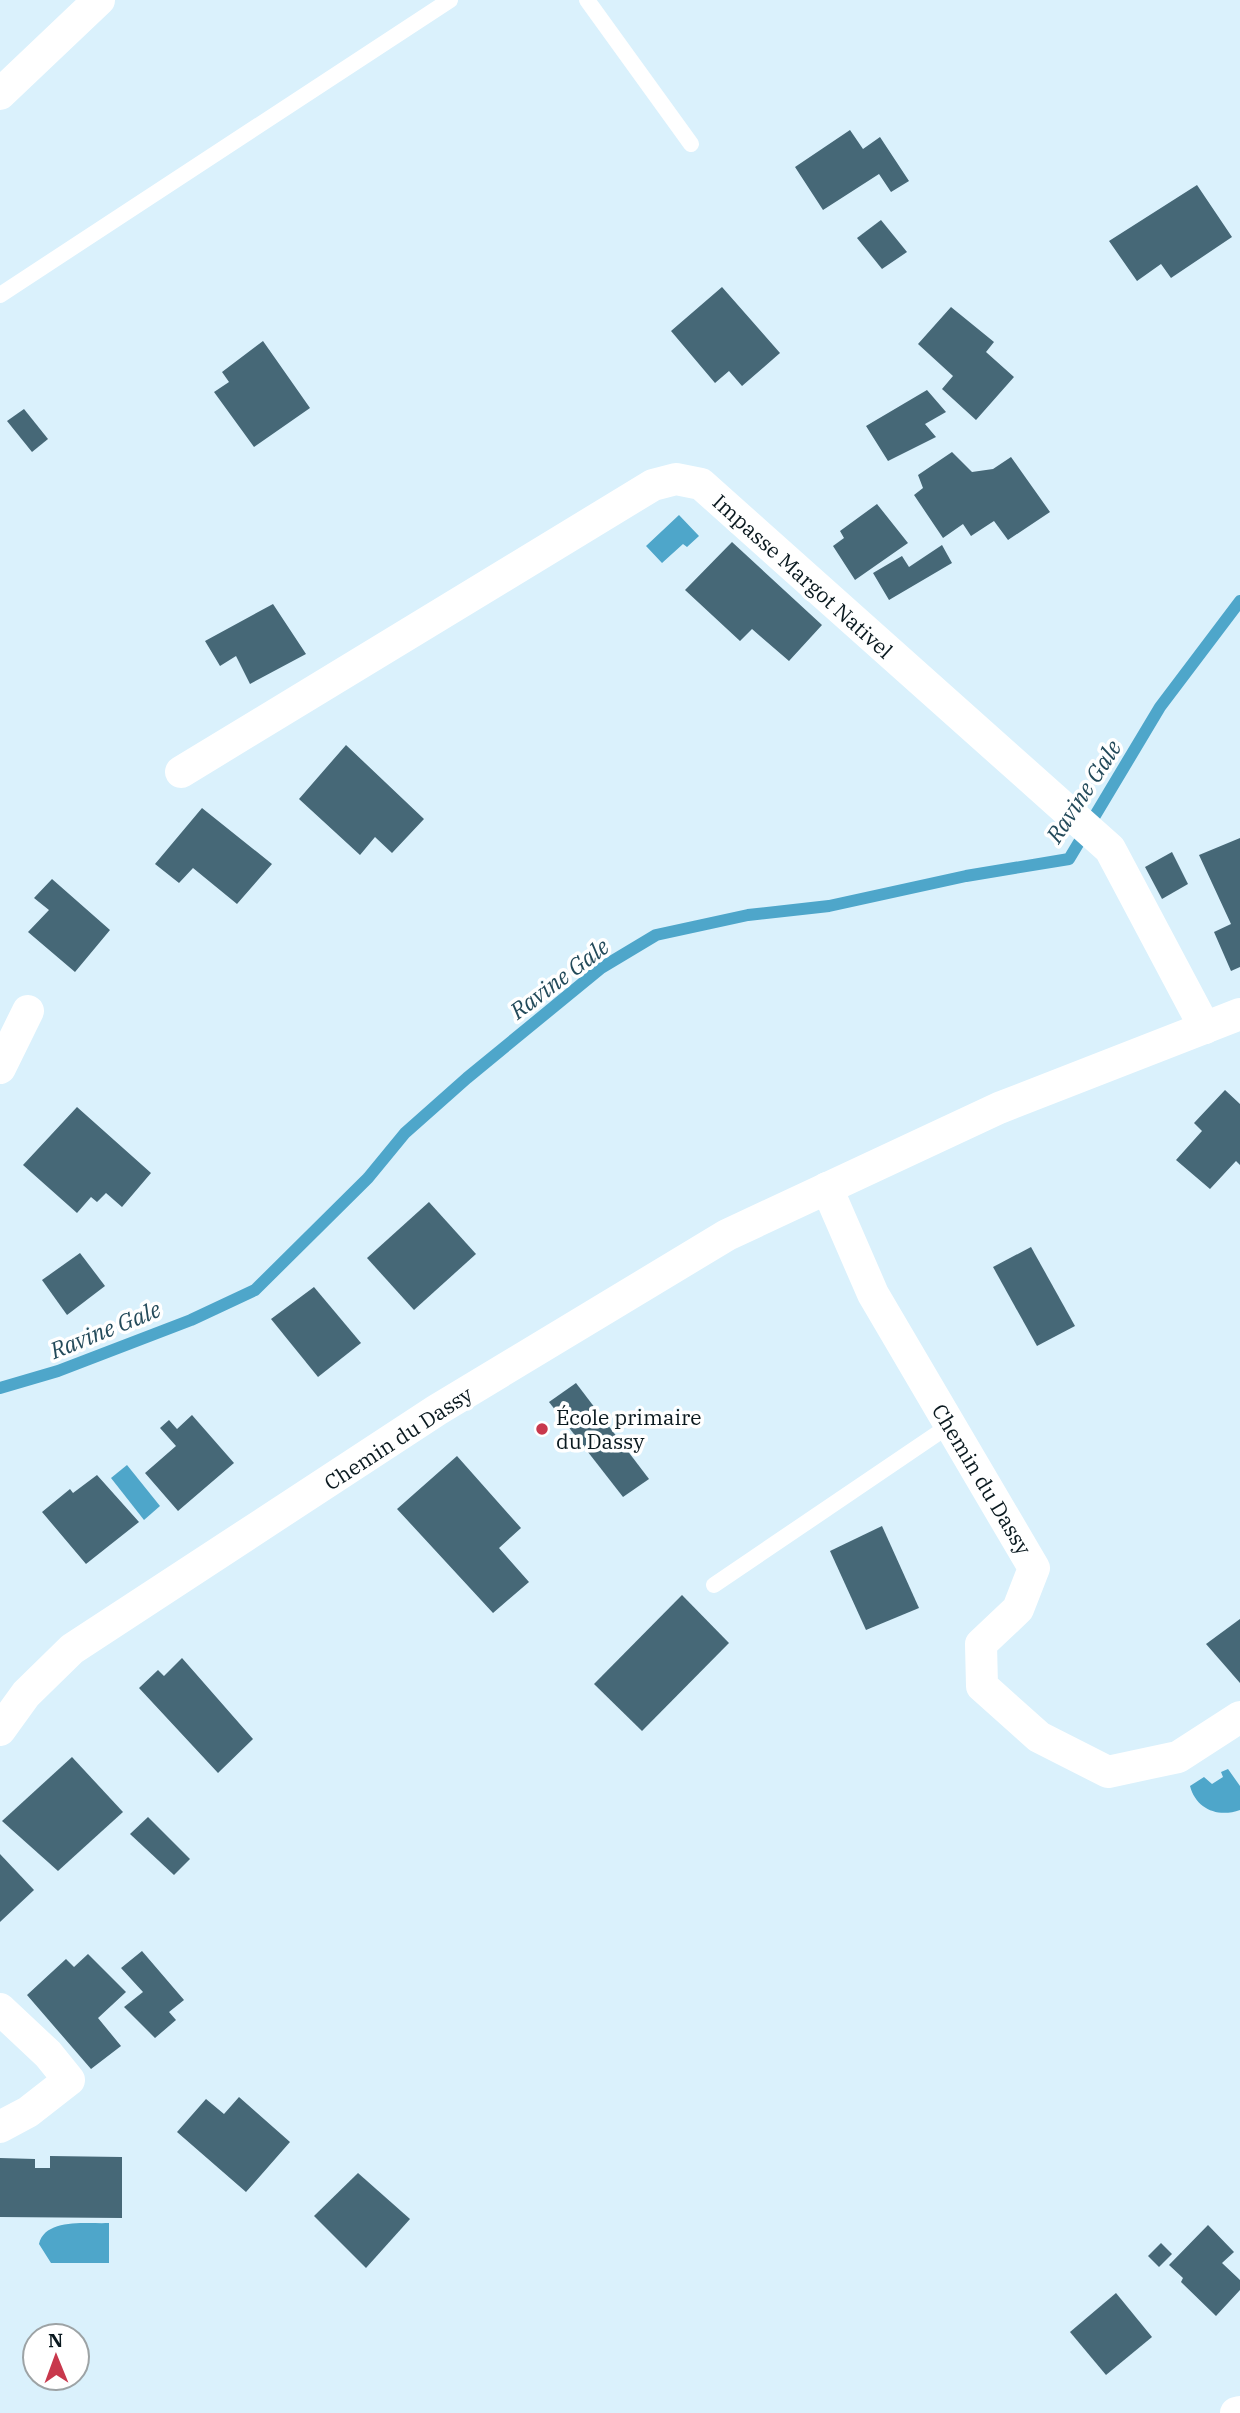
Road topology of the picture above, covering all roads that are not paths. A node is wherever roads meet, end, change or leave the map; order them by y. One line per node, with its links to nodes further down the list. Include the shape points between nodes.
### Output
1 (99, 0): 4 (street)
2 (450, 0): 6 (lane)
3 (587, 0): 5 (lane)
4 (0, 94)
5 (691, 144)
6 (0, 295)
7 (181, 772): 10 (street, Impasse Margot Nativel, via 653,485 676,479 701,484 1110,849)
8 (28, 1012): 11 (street)
9 (1240, 1014): 10 (street, Chemin du Dassy)
10 (1205, 1028): 12 (street, Chemin du Dassy, via 999,1108)
11 (0, 1068)
12 (827, 1188): 13 (street, Chemin du Dassy, via 873,1294); 16 (street, Chemin du Dassy, via 727,1235 437,1410 72,1649 26,1694)
13 (950, 1425): 14 (lane); 15 (street, Chemin du Dassy, via 1034,1568 1018,1609 981,1644 982,1686 1039,1737 1108,1772 1178,1757)
14 (714, 1584)
15 (1240, 1717)
16 (0, 1730)
17 (0, 2008): 18 (street, via 69,2080)
18 (0, 2127)

